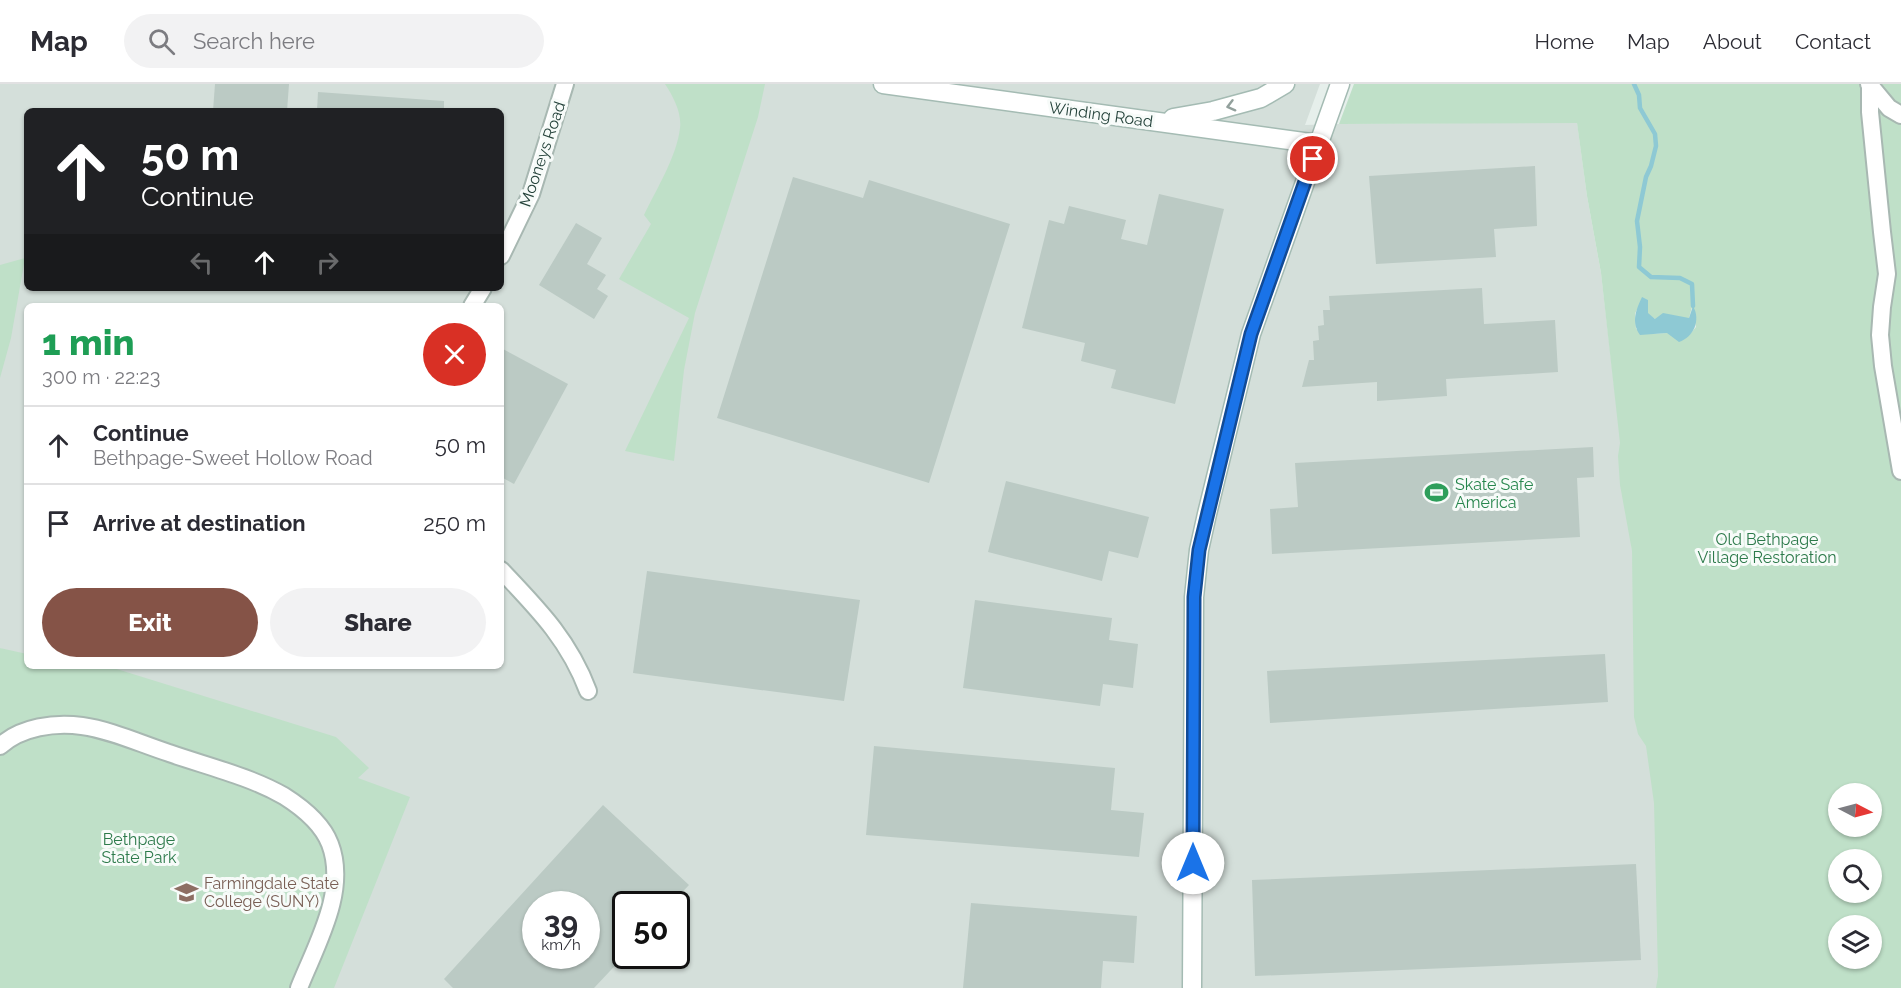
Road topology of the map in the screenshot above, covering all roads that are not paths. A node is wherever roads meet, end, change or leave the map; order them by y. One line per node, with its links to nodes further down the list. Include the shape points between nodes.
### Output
1 (565, 84): 9 (street, Mooneys Road, via 531,194)
2 (883, 84): 7 (main road, Winding Road)
3 (1285, 84): 7 (main road, one-way to 7, via 1261,98)
4 (1340, 84): 8 (main road)
5 (1870, 85): 6 (street, via 1889,108); 10 (street, via 1887,274 1880,335)
6 (1901, 115)
7 (1157, 122): 8 (main road, Winding Road)
8 (1318, 144): 15 (main road, via 1251,334 1199,550 1194,597)
9 (504, 250)
10 (1901, 471)
11 (504, 573): 12 (street, via 568,647)
12 (588, 691)
13 (0, 746): 14 (street, via 27,730 82,726 248,780 306,812 321,826 335,869 326,920)
14 (299, 988)
15 (1192, 988)

